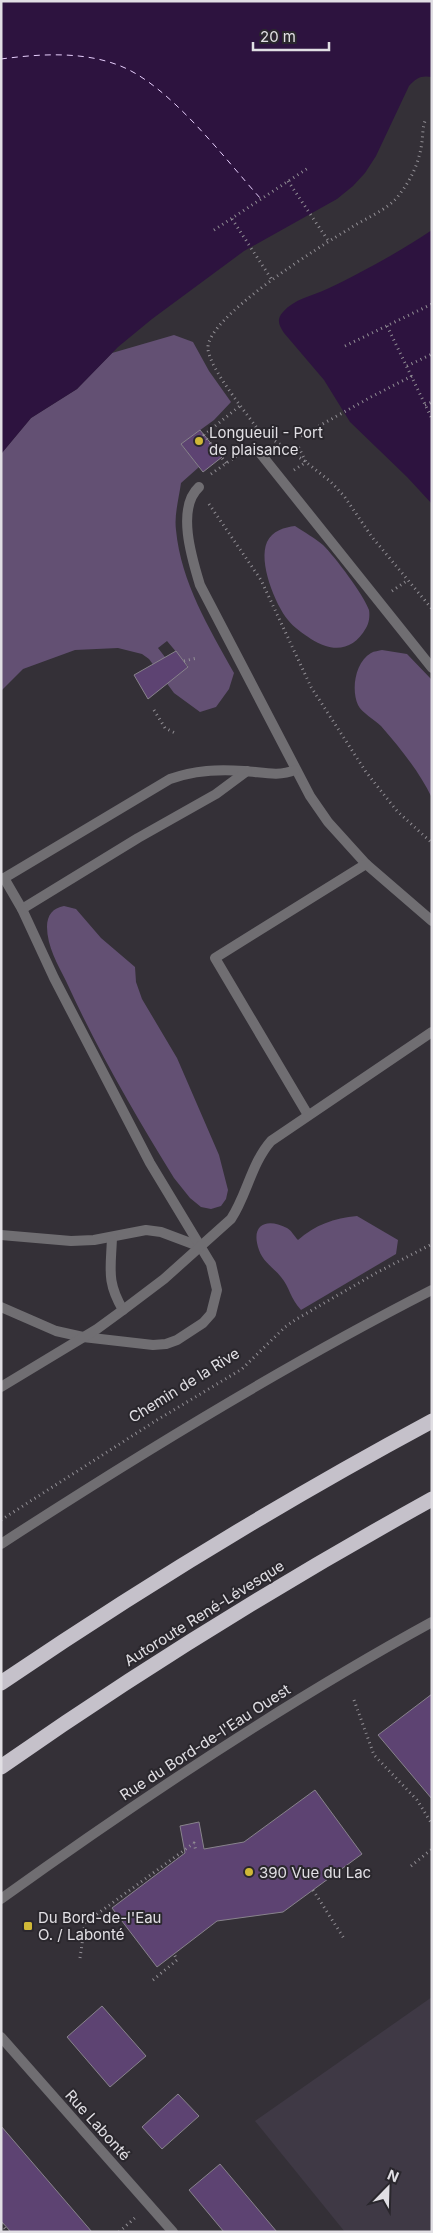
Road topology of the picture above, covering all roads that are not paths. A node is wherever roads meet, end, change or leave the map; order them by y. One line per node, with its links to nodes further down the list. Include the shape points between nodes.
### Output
1 (260, 452): 3 (street)
2 (199, 488): 4 (street, via 191,498 187,513 192,555 200,585)
3 (432, 668)
4 (295, 770): 5 (street, via 274,774); 6 (street, via 328,822)
5 (248, 771): 7 (street, via 202,770 170,779); 8 (street, via 216,794)
6 (366, 864): 9 (street); 11 (street, via 215,958)
7 (3, 879): 8 (street)
8 (22, 909): 14 (street, via 127,1119 174,1206)
9 (432, 921)
10 (432, 1032): 11 (street)
11 (308, 1114): 14 (street, via 263,1150 231,1219)
12 (1, 1235): 13 (street, via 70,1241)
13 (112, 1237): 14 (street, via 146,1230); 17 (street, via 111,1286)
14 (201, 1246): 17 (street); 18 (street, via 211,1264 217,1290 211,1314 203,1323 166,1344)
15 (432, 1290): 22 (street, via 230,1400)
16 (1, 1307): 18 (street, via 42,1326)
17 (124, 1310): 18 (street)
18 (84, 1337): 19 (street)
19 (1, 1387)
20 (432, 1421): 24 (highway, via 222,1540)
21 (432, 1499): 25 (highway, Autoroute René-Lévesque, via 245,1607)
22 (1, 1544)
23 (432, 1622): 26 (street, Rue du Bord-de-l'Eau Ouest, via 224,1746)
24 (1, 1683)
25 (1, 1767)
26 (1, 1900)
27 (1, 2037): 28 (street, Rue Labonté)
28 (173, 2232)

